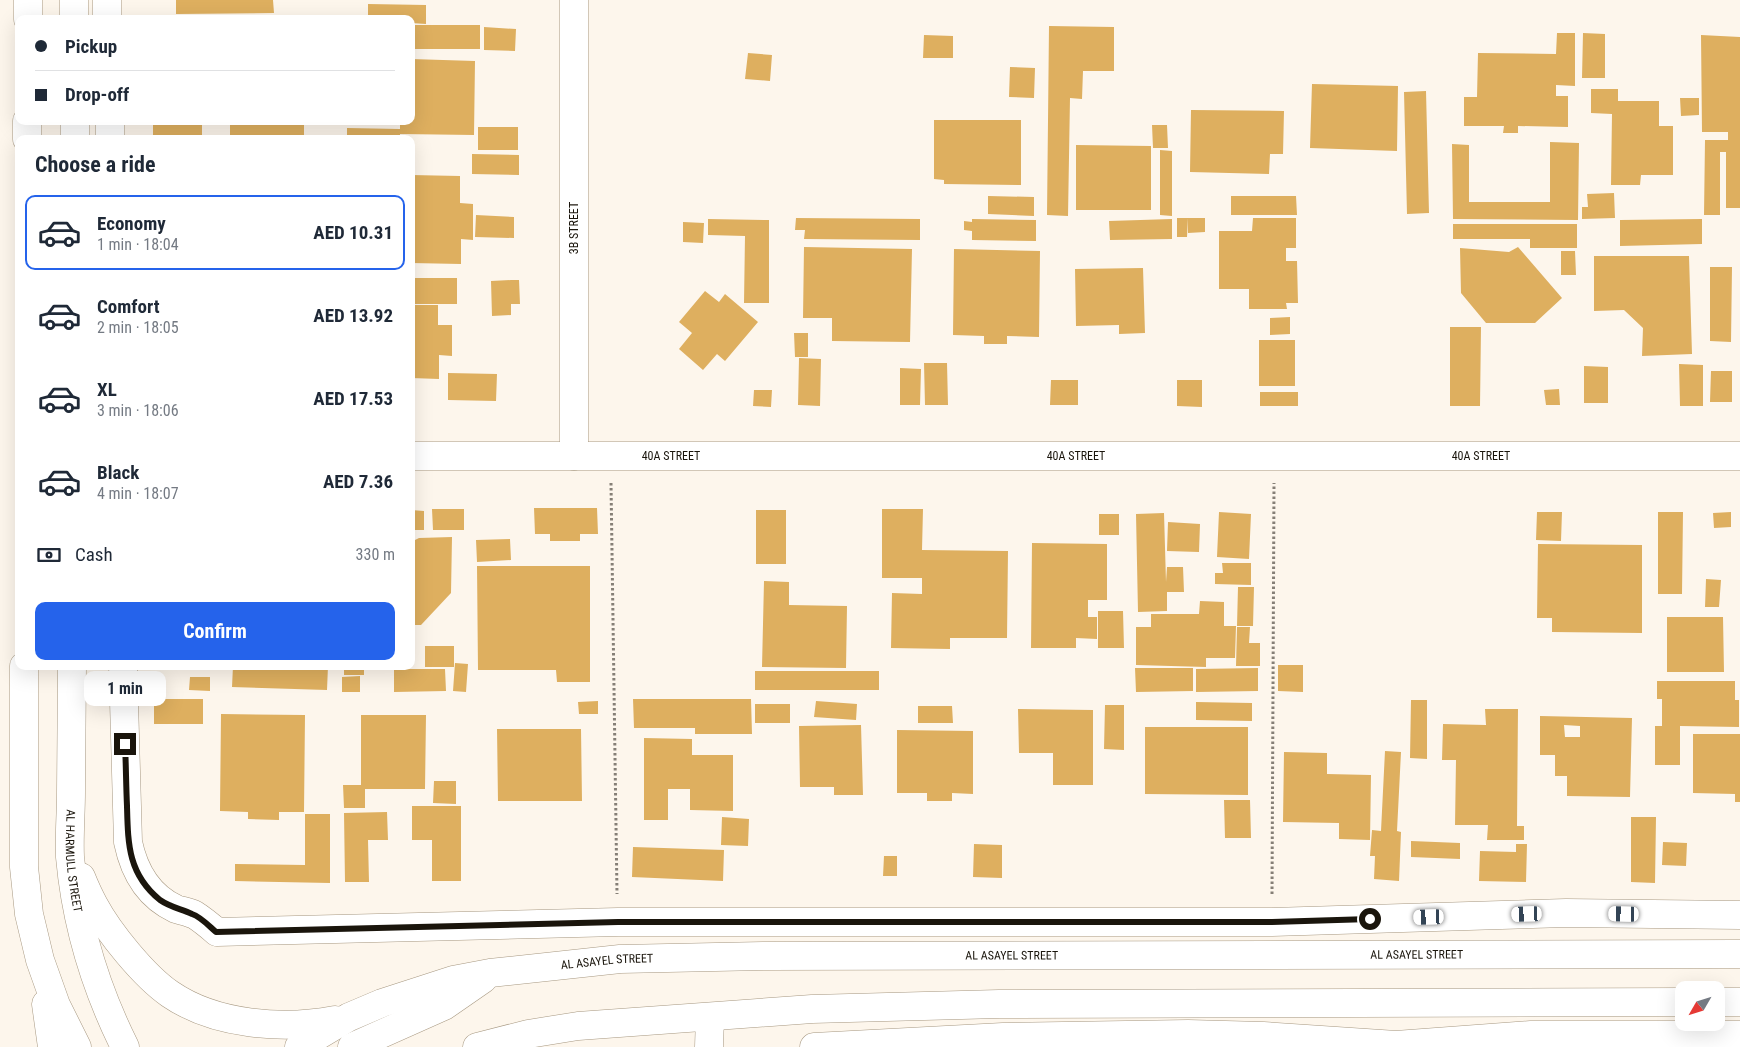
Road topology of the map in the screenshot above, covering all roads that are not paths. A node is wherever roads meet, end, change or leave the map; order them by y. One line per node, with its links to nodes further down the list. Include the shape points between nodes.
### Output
1 (28, 0): 5 (street)
2 (74, 0): 6 (street)
3 (107, 0): 7 (street)
4 (574, 0): 9 (street, 3B STREET)
5 (28, 15)
6 (74, 15)
7 (107, 15)
8 (415, 456): 9 (street, 40A STREET)
9 (574, 456): 10 (street, 40A STREET)
10 (1740, 456)
11 (24, 670): 17 (street, via 24,867)
12 (72, 670): 14 (street, AL HARMULL STREET)
13 (123, 670): 15 (street, via 131,859 144,882 162,901 194,914 216,932 618,922 1272,922 1566,913)
14 (70, 856): 22 (street, via 94,906 116,938 141,968 170,994 196,1008 245,1022 315,1024); 27 (street, AL HARMULL STREET, via 82,934 93,972)
15 (1740, 915)
16 (1740, 954): 18 (street, AL ASAYEL STREET, via 753,956 620,959)
17 (40, 960): 25 (street); 26 (street, via 56,1005)
18 (490, 973): 22 (street, AL ASAYEL STREET, via 418,990); 29 (street, via 444,1006)
19 (1675, 1002): 23 (street, via 981,1005 812,1009)
20 (1725, 1002): 21 (street)
21 (1740, 1002)
22 (349, 1017): 28 (street, AL ASAYEL STREET)
23 (710, 1017): 30 (street, via 578,1026); 31 (street)
24 (1740, 1035): 32 (street, via 1531,1035 1396,1045 1188,1034 1003,1037)
25 (52, 1047)
26 (77, 1047)
27 (126, 1047)
28 (299, 1047)
29 (352, 1047)
30 (477, 1047)
31 (710, 1047)
32 (814, 1047)

